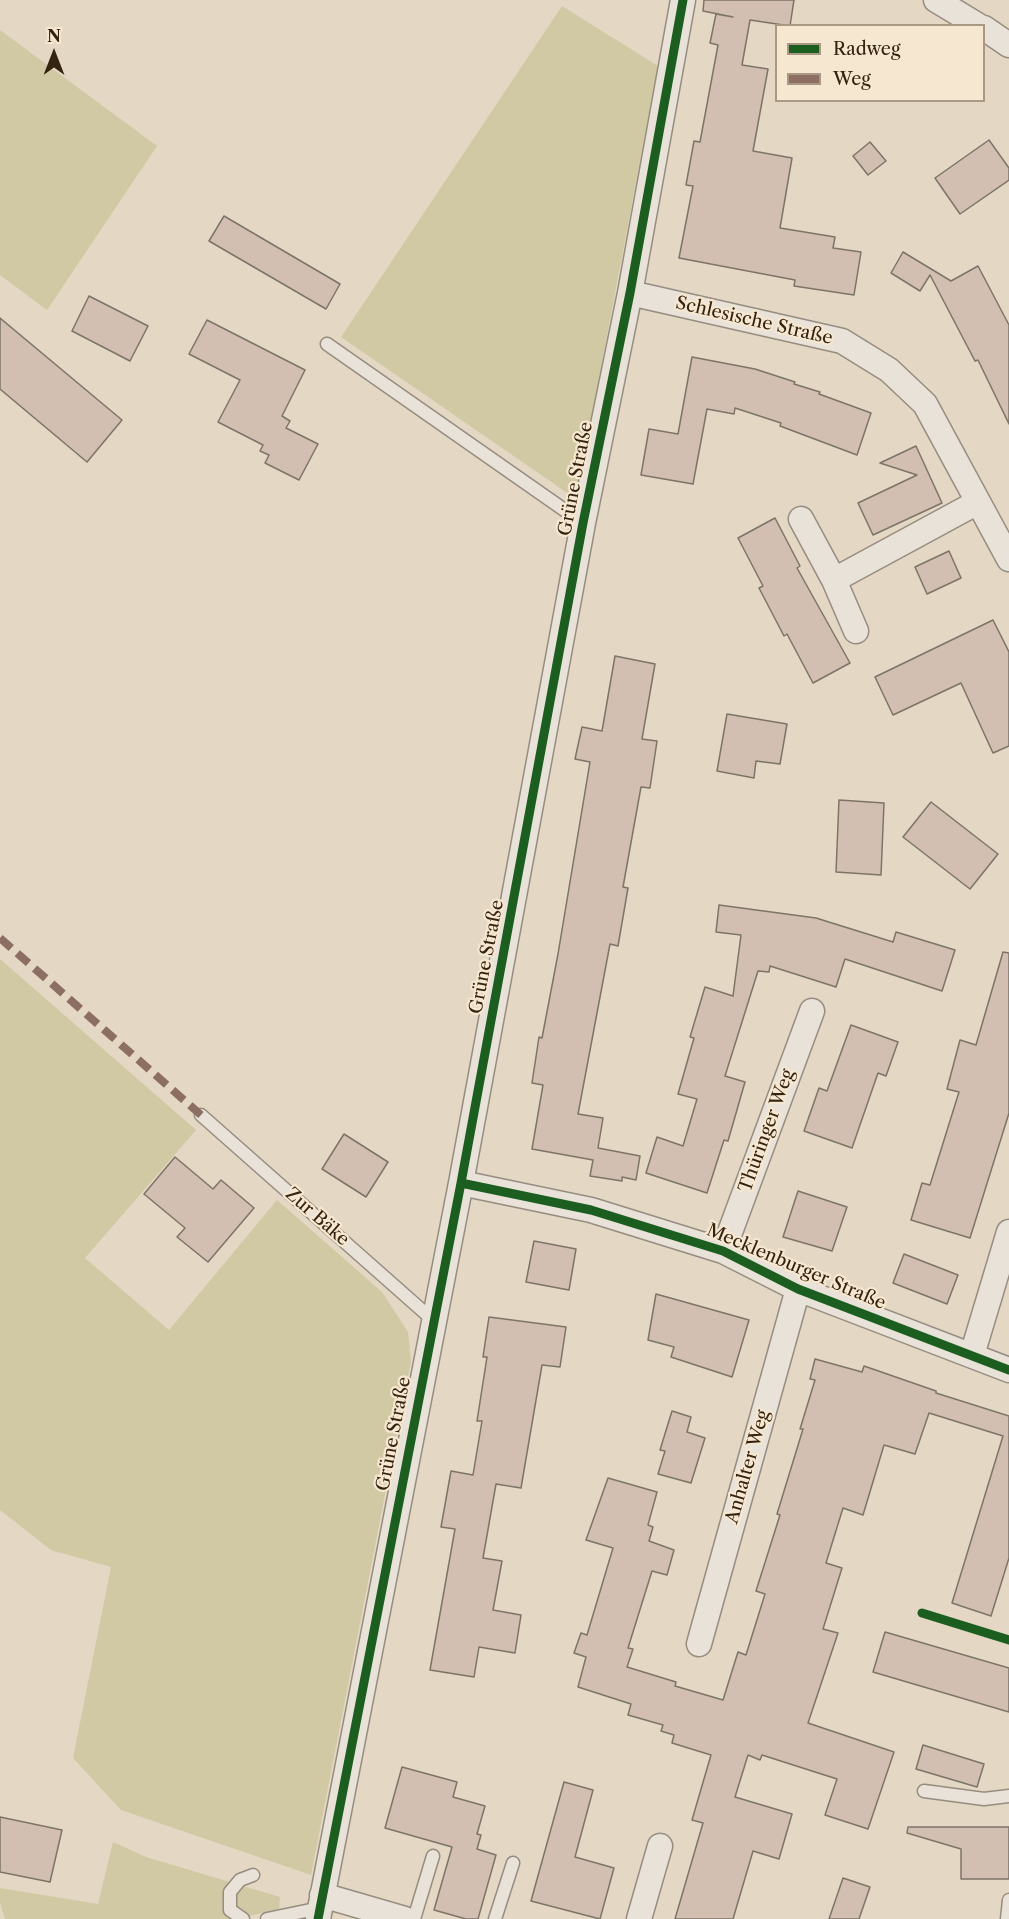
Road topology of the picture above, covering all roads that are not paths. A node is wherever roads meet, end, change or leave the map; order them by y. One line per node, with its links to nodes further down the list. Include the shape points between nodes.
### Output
1 (683, 0): 6 (street, Grüne Straße)
2 (936, 0): 3 (street)
3 (976, 24)
4 (985, 29): 5 (street)
5 (1009, 45)
6 (630, 293): 8 (street, Schlesische Straße, via 842,341 889,369 926,404); 10 (street, Grüne Straße)
7 (327, 344): 10 (lane)
8 (978, 502): 11 (street, Schlesische Straße); 12 (street)
9 (801, 519): 12 (street)
10 (584, 524): 16 (street, Grüne Straße)
11 (1009, 559)
12 (834, 580): 13 (street)
13 (856, 631)
14 (812, 1011): 18 (street, Thüringer Weg)
15 (201, 1115): 20 (lane, Zur Bäke)
16 (461, 1183): 18 (street, Mecklenburger Straße, via 591,1210); 20 (street, Grüne Straße)
17 (1009, 1232): 21 (street)
18 (723, 1251): 19 (street, Mecklenburger Straße)
19 (798, 1289): 21 (street, Mecklenburger Straße); 23 (street, Anhalter Weg)
20 (433, 1320): 31 (street, Grüne Straße)
21 (972, 1355): 22 (street, Mecklenburger Straße)
22 (1009, 1370)
23 (699, 1644)
24 (924, 1791): 25 (lane, via 984,1799)
25 (1009, 1796)
26 (660, 1846): 37 (street)
27 (433, 1856): 35 (lane)
28 (513, 1863): 36 (lane)
29 (253, 1875): 32 (lane, via 240,1880 230,1892 230,1910)
30 (1009, 1900): 38 (lane)
31 (320, 1907): 33 (lane); 34 (street)
32 (243, 1919)
33 (267, 1919)
34 (405, 1919)
35 (414, 1919)
36 (495, 1919)
37 (639, 1919)
38 (1007, 1919)

